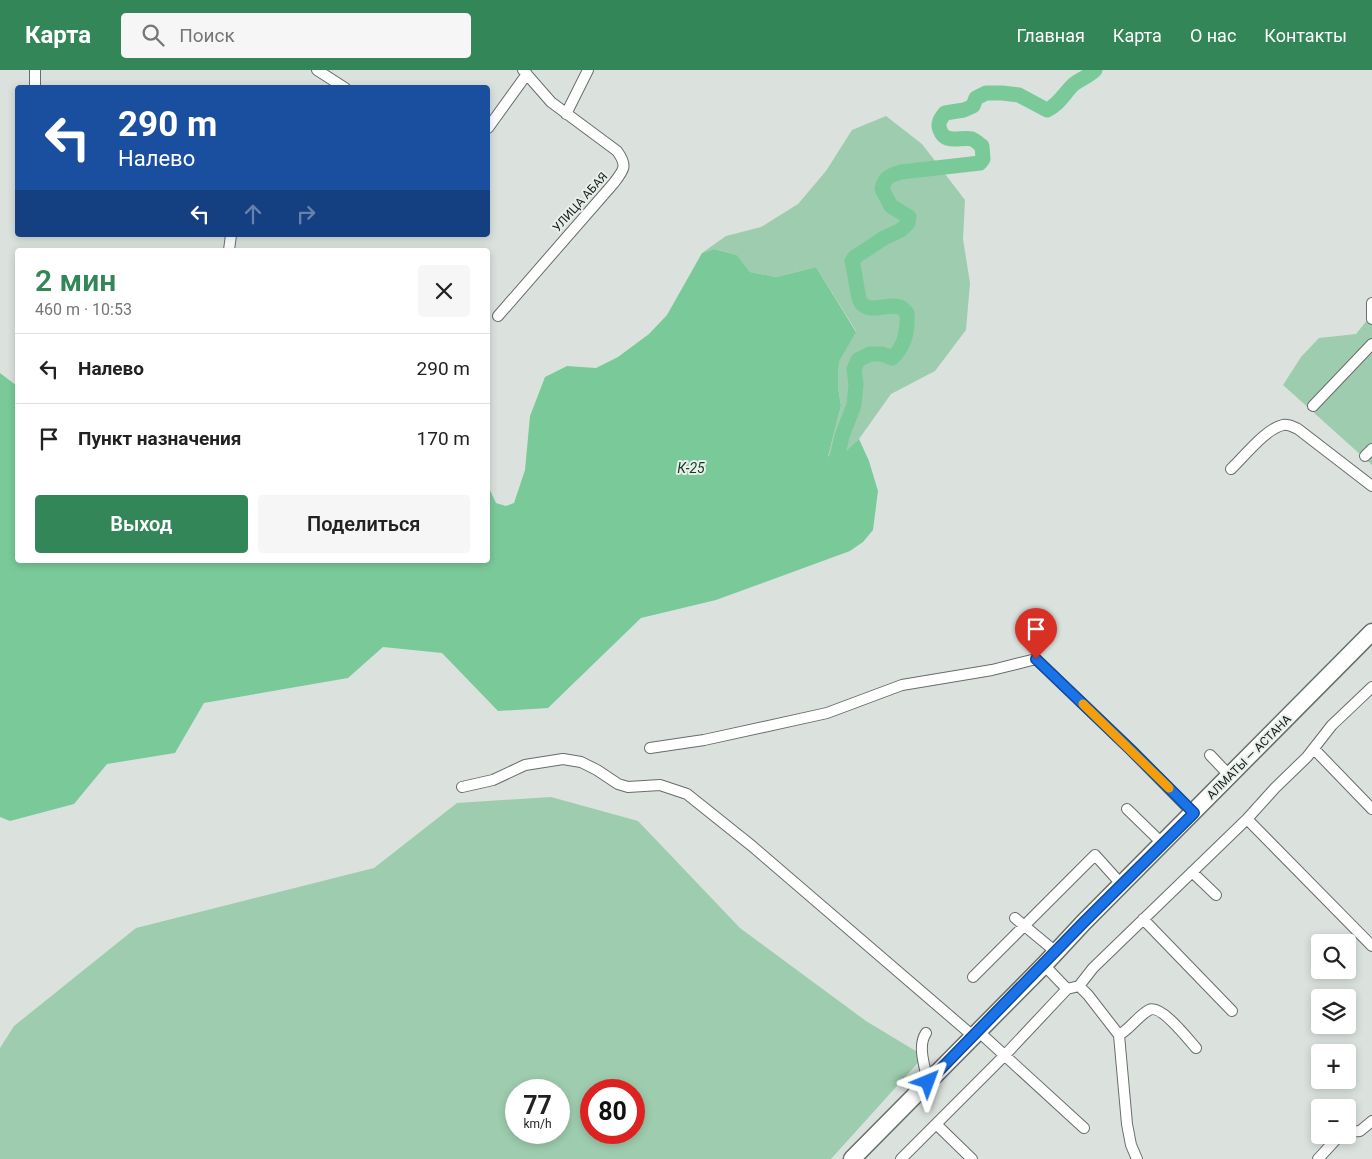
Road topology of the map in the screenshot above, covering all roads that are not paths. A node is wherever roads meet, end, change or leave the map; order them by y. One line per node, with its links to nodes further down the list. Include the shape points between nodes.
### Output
1 (36, 70): 5 (street)
2 (317, 70): 6 (street)
3 (588, 70): 7 (street)
4 (525, 72): 7 (street, УЛИЦА АБАЯ, via 550,102); 8 (street)
5 (35, 85)
6 (340, 85)
7 (566, 114): 10 (street, УЛИЦА АБАЯ, via 617,152 623,159 623,171)
8 (490, 125)
9 (1372, 303): 11 (street)
10 (498, 316)
11 (1372, 320)
12 (1372, 344): 13 (street)
13 (1313, 406)
14 (1231, 469): 15 (street, via 1274,429 1290,425)
15 (1372, 486)
16 (1372, 632): 21 (highway, АЛМАТЫ — АСТАНА)
17 (1372, 687): 19 (street, via 1332,725)
18 (650, 748): 25 (street, via 827,714 902,685 1036,659)
19 (1314, 749): 23 (street); 26 (street)
20 (1210, 755): 21 (street)
21 (1230, 776): 25 (highway, АЛМАТЫ — АСТАНА)
22 (462, 787): 41 (street, via 493,780 525,765 563,759 581,762 628,787 660,785 687,794)
23 (1372, 809)
24 (1127, 810): 27 (street)
25 (1194, 813): 27 (highway, АЛМАТЫ — АСТАНА)
26 (1247, 819): 28 (street); 33 (street)
27 (1163, 844): 29 (highway, АЛМАТЫ — АСТАНА)
28 (1192, 872): 30 (street); 31 (street)
29 (1122, 885): 32 (street, via 1094,855); 34 (highway, АЛМАТЫ — АСТАНА)
30 (1216, 895)
31 (1143, 919): 37 (street); 39 (street)
32 (1019, 922): 34 (street); 36 (street)
33 (1372, 946)
34 (1056, 952): 35 (highway, АЛМАТЫ — АСТАНА)
35 (1044, 965): 38 (street); 41 (highway, АЛМАТЫ — АСТАНА)
36 (974, 977)
37 (1079, 986): 38 (street); 42 (street)
38 (1066, 989): 44 (street)
39 (1232, 1011)
40 (926, 1033): 45 (street, via 922,1046)
41 (976, 1033): 44 (street); 45 (highway, АЛМАТЫ — АСТАНА)
42 (1119, 1035): 43 (street, via 1148,1011 1155,1010 1163,1013); 51 (street, via 1127,1124)
43 (1196, 1048)
44 (1005, 1055): 47 (street); 48 (street)
45 (928, 1082): 52 (highway, АЛМАТЫ — АСТАНА)
46 (1372, 1121): 49 (street)
47 (936, 1124): 53 (street); 54 (street)
48 (1084, 1128)
49 (1356, 1132)
50 (1332, 1144): 55 (street)
51 (1134, 1157)
52 (852, 1159)
53 (901, 1159)
54 (972, 1159)
55 (1318, 1159)

